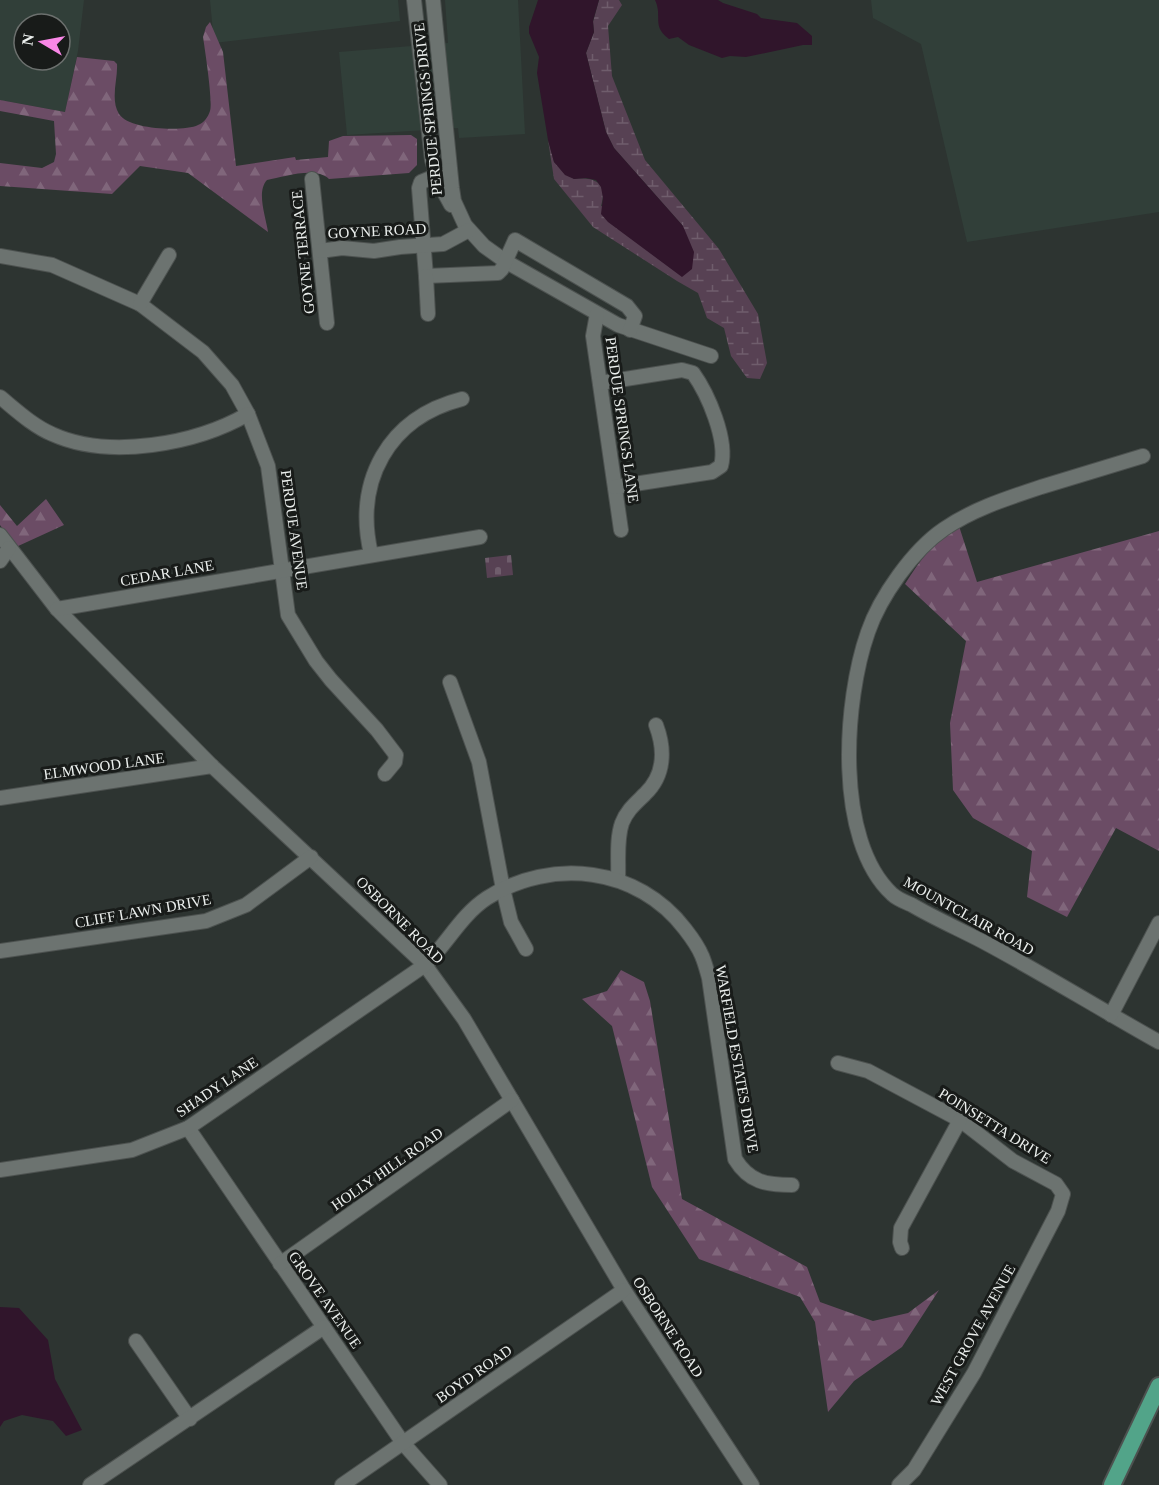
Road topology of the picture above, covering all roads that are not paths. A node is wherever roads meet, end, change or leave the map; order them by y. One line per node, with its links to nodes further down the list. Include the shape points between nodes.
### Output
1 (414, 0): 3 (street, PERDUE SPRINGS DRIVE, via 432,160)
2 (433, 0): 3 (street, PERDUE SPRINGS DRIVE)
3 (443, 173): 5 (street, PERDUE SPRINGS DRIVE); 6 (street, via 421,182 419,188)
4 (312, 179): 7 (street, GOYNE TERRACE)
5 (469, 230): 6 (street, GOYNE ROAD, via 449,242); 10 (street, PERDUE SPRINGS DRIVE)
6 (424, 245): 7 (street, GOYNE ROAD, via 374,251); 11 (street)
7 (320, 251): 15 (street, GOYNE TERRACE)
8 (169, 255): 12 (street)
9 (0, 256): 12 (street, PERDUE AVENUE, via 52,265)
10 (505, 261): 11 (street, via 498,273); 14 (street, PERDUE SPRINGS DRIVE); 16 (street, via 515,240 627,306 635,316)
11 (426, 276): 13 (street)
12 (140, 304): 23 (street, PERDUE AVENUE, via 203,352 232,385)
13 (428, 314)
14 (597, 314): 16 (street, PERDUE SPRINGS DRIVE); 20 (street, PERDUE SPRINGS LANE, via 593,336)
15 (327, 323)
16 (630, 330): 17 (street, PERDUE SPRINGS DRIVE)
17 (695, 352): 18 (street, PERDUE SPRINGS DRIVE); 19 (street)
18 (711, 356)
19 (688, 371): 20 (street); 25 (street, via 696,377 717,420 721,466 712,472)
20 (600, 383): 25 (street, PERDUE SPRINGS LANE)
21 (0, 397): 23 (street, via 51,434 98,445 173,441 216,430)
22 (462, 399): 30 (street, via 435,408 414,421 396,437 380,460 366,506)
23 (248, 414): 32 (street, PERDUE AVENUE, via 268,466)
24 (1143, 456): 46 (street, MOUNTCLAIR ROAD, via 964,516 918,552 895,581 868,631 855,686 849,762 850,790 861,840 874,873 893,895)
25 (615, 487): 26 (street, PERDUE SPRINGS LANE)
26 (621, 530)
27 (0, 535): 29 (street, OSBORNE ROAD)
28 (480, 537): 30 (street, CEDAR LANE)
29 (9, 548): 31 (street); 33 (street, OSBORNE ROAD)
30 (371, 554): 32 (street, CEDAR LANE)
31 (0, 561)
32 (284, 569): 33 (street, CEDAR LANE); 37 (street, PERDUE AVENUE, via 288,615 330,680 396,755)
33 (57, 609): 36 (street, OSBORNE ROAD)
34 (450, 682): 41 (street, via 479,762)
35 (656, 725): 40 (street, via 662,741 661,766 654,784 632,806 622,823)
36 (212, 766): 38 (street, ELMWOOD LANE); 39 (street, OSBORNE ROAD)
37 (385, 774)
38 (0, 798)
39 (311, 857): 44 (street, CLIFF LAWN DRIVE, via 246,905 206,921); 45 (street, OSBORNE ROAD)
40 (618, 879): 41 (street, WARFIELD ESTATES DRIVE, via 573,873); 53 (street, WARFIELD ESTATES DRIVE, via 668,910 703,957 735,1159 749,1176 764,1184)
41 (503, 889): 43 (street, via 511,922); 45 (street, WARFIELD ESTATES DRIVE, via 466,915)
42 (1159, 923): 46 (street)
43 (526, 949)
44 (0, 951)
45 (425, 965): 49 (street, OSBORNE ROAD, via 464,1019); 51 (street, SHADY LANE)
46 (1111, 1015): 47 (street, MOUNTCLAIR ROAD)
47 (1159, 1041)
48 (838, 1064): 50 (street, POINSETTA DRIVE, via 868,1071)
49 (512, 1100): 56 (street, HOLLY HILL ROAD); 57 (street, OSBORNE ROAD)
50 (960, 1120): 54 (street, POINSETTA DRIVE, via 1013,1161 1056,1184); 55 (street, via 901,1228)
51 (188, 1128): 52 (street, SHADY LANE, via 132,1150); 56 (street, GROVE AVENUE)
52 (0, 1170)
53 (792, 1185)
54 (1063, 1194): 67 (street, WEST GROVE AVENUE, via 1058,1211 974,1373 914,1470)
55 (902, 1248)
56 (280, 1264): 58 (street, GROVE AVENUE)
57 (624, 1290): 62 (street, BOYD ROAD); 66 (street, OSBORNE ROAD)
58 (324, 1327): 61 (street); 62 (street, GROVE AVENUE)
59 (136, 1341): 61 (street)
60 (1159, 1386): 68 (main road)
61 (190, 1419): 63 (street)
62 (403, 1443): 64 (street, BOYD ROAD); 65 (street, GROVE AVENUE)
63 (90, 1485)
64 (342, 1485)
65 (440, 1485)
66 (752, 1485)
67 (899, 1485)
68 (1112, 1485)

